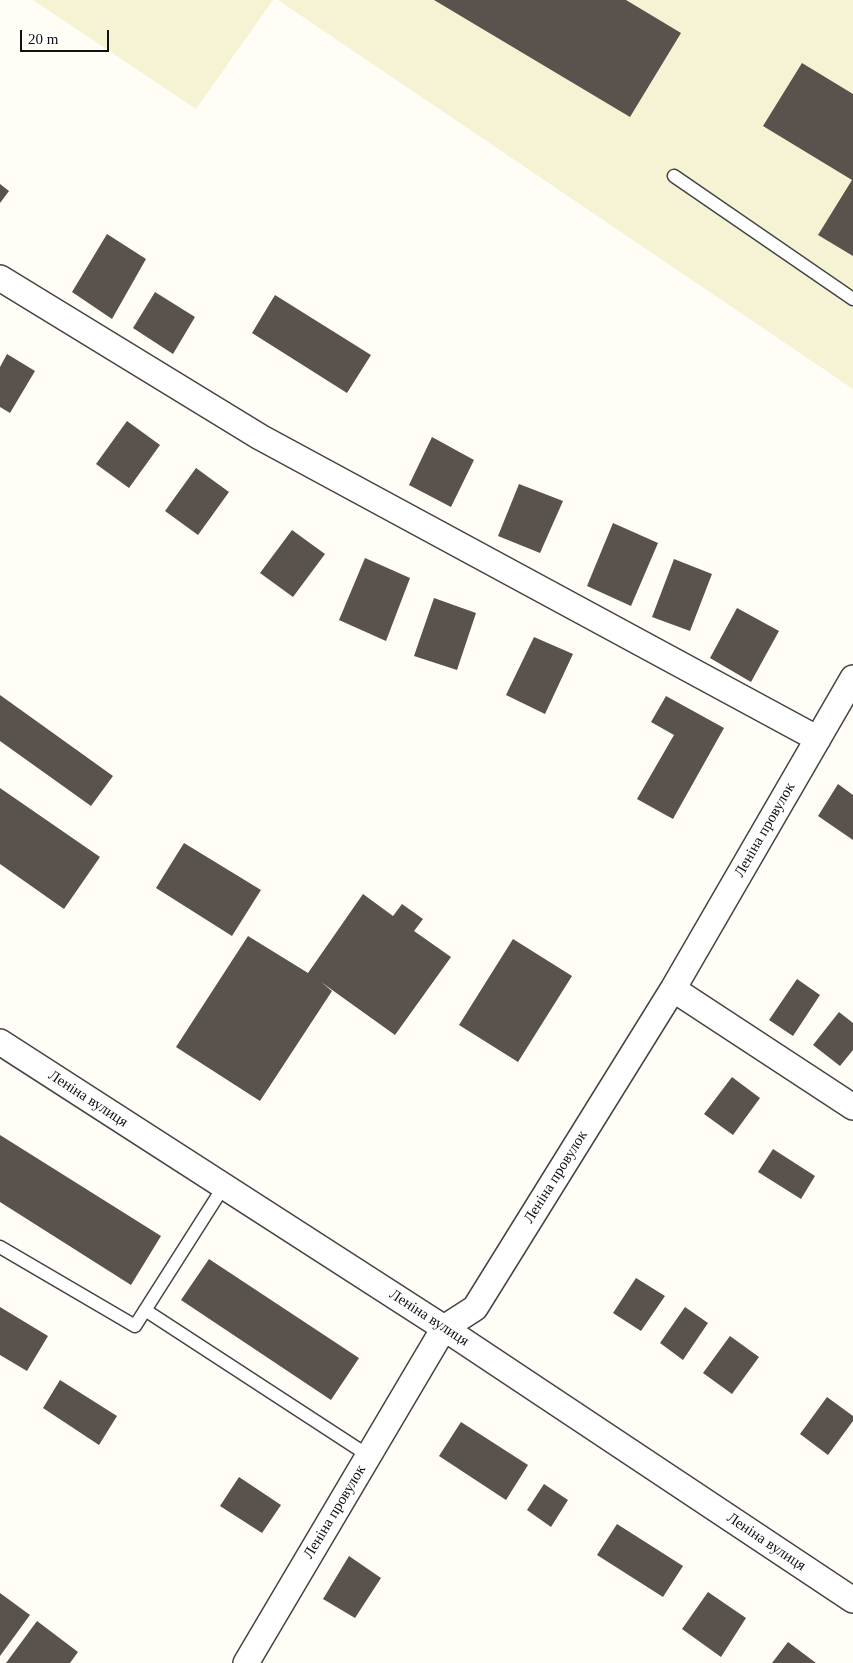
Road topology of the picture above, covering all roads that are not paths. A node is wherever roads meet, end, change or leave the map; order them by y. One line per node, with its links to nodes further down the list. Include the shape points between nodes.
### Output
1 (674, 176): 3 (lane)
2 (0, 278): 5 (street, via 260,437)
3 (853, 299)
4 (853, 678): 5 (street, Леніна провулок)
5 (818, 739): 6 (street, Леніна провулок)
6 (672, 989): 8 (street); 12 (street, Леніна провулок, via 475,1308)
7 (0, 1042): 9 (street, Леніна вулиця)
8 (853, 1107)
9 (224, 1186): 11 (lane); 12 (street, Леніна вулиця)
10 (0, 1247): 11 (lane, via 135,1326)
11 (145, 1310): 13 (lane)
12 (444, 1328): 13 (street, Леніна провулок); 14 (street, Леніна вулиця)
13 (369, 1456): 15 (street, Леніна провулок)
14 (853, 1600)
15 (246, 1663)

